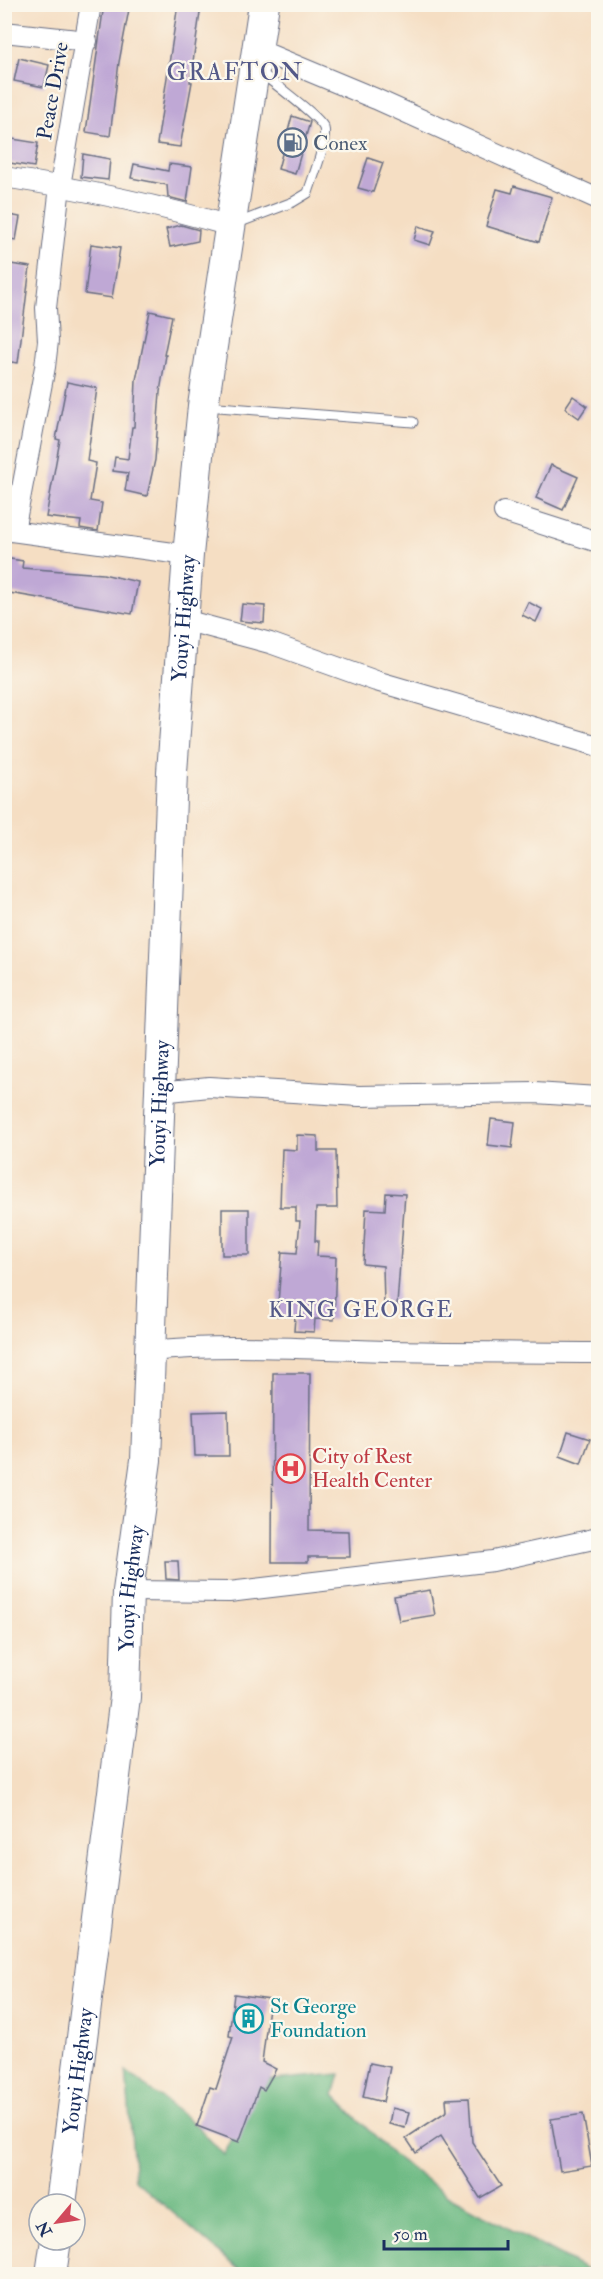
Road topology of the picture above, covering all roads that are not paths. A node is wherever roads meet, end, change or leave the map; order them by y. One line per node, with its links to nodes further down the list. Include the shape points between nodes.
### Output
1 (91, 4): 4 (street, Peace Drive)
2 (264, 4): 5 (main road, Youyi Highway)
3 (4, 32): 4 (street)
4 (87, 41): 7 (street, Peace Drive)
5 (255, 58): 8 (street, via 376,99); 9 (main road, Youyi Highway); 9 (lane, via 324,127 325,137 308,193)
6 (4, 177): 7 (street)
7 (60, 186): 9 (street, via 170,208); 13 (street, Peace Drive, via 46,308 45,367)
8 (598, 199)
9 (230, 226): 10 (main road, Youyi Highway)
10 (203, 406): 11 (lane); 15 (main road, Youyi Highway)
11 (413, 422)
12 (504, 512): 14 (street)
13 (9, 531): 15 (street)
14 (598, 542)
15 (188, 555): 16 (main road, Youyi Highway)
16 (184, 620): 17 (street, via 270,643 376,681); 18 (main road, Youyi Highway, via 172,772)
17 (598, 746)
18 (160, 1092): 19 (street, via 209,1087 359,1096); 20 (main road, Youyi Highway)
19 (598, 1096)
20 (150, 1351): 21 (street, via 264,1346); 23 (main road, Youyi Highway, via 146,1460)
21 (598, 1353)
22 (598, 1538): 23 (street, via 493,1561 229,1592)
23 (128, 1591): 24 (main road, Youyi Highway, via 125,1697)
24 (63, 2192)
25 (54, 2252): 26 (main road)
26 (51, 2274)

